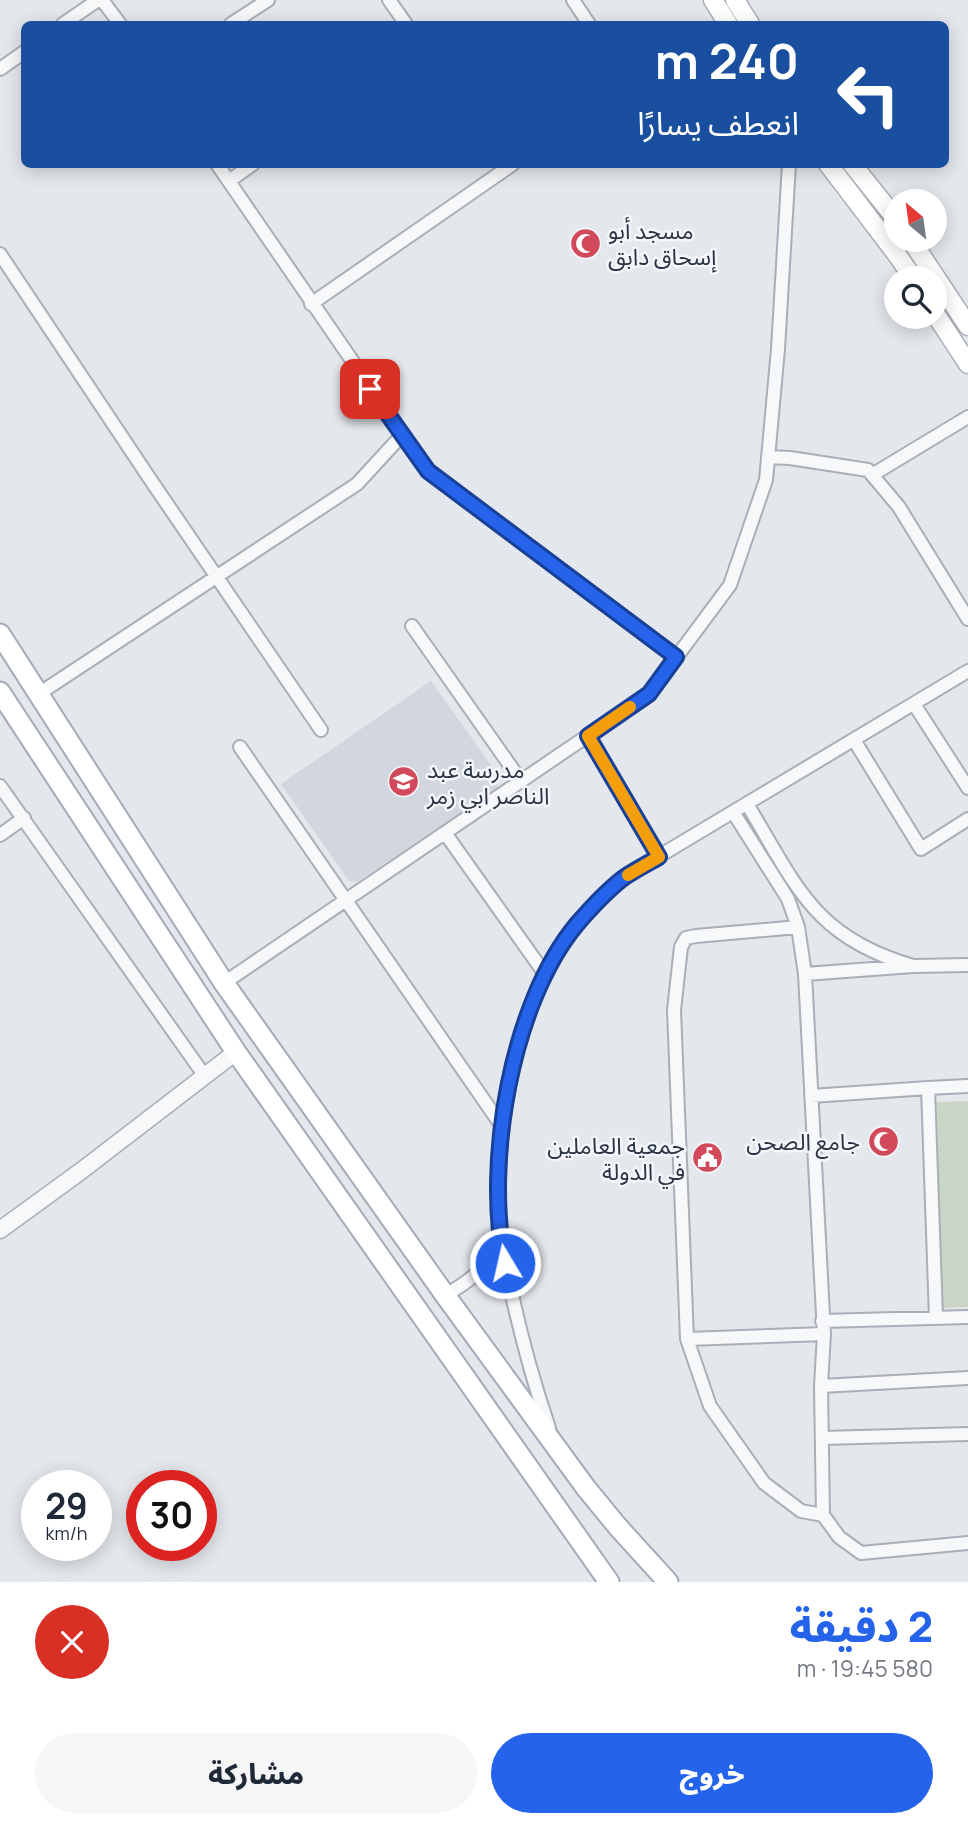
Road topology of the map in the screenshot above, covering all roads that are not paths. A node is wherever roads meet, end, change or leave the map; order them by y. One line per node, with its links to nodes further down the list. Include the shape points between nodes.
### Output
1 (100, 0): 7 (street); 8 (street)
2 (268, 0): 9 (street)
3 (389, 0): 10 (street)
4 (573, 0): 11 (street)
5 (713, 0): 12 (main road)
6 (735, 0): 13 (main road)
7 (68, 21)
8 (118, 21)
9 (236, 21)
10 (404, 21)
11 (587, 21)
12 (722, 21)
13 (748, 21)
14 (21, 54): 15 (street)
15 (0, 69)
16 (220, 168): 22 (street)
17 (247, 168): 22 (street)
18 (507, 168): 27 (street)
19 (789, 168): 33 (street)
20 (831, 168): 26 (main road)
21 (855, 168): 23 (main road)
22 (229, 181): 27 (street)
23 (884, 204)
24 (919, 252): 28 (main road)
25 (0, 254): 35 (street)
26 (905, 266)
27 (311, 304): 32 (street)
28 (968, 326)
29 (945, 329): 30 (main road)
30 (968, 364)
31 (968, 417): 34 (street)
32 (402, 435): 35 (street, via 357,484); 39 (street, via 428,471)
33 (768, 457): 34 (street, via 868,470); 39 (street, via 766,480 730,585)
34 (872, 475): 36 (street, via 899,507)
35 (216, 577): 42 (street); 44 (street)
36 (968, 619)
37 (411, 626): 48 (street)
38 (0, 634): 42 (main road)
39 (676, 657): 45 (street, via 649,694)
40 (968, 671): 43 (street)
41 (0, 692): 65 (main road)
42 (40, 693): 64 (main road)
43 (914, 704): 46 (street); 50 (street)
44 (321, 730)
45 (588, 736): 48 (street); 57 (street)
46 (854, 740): 51 (street); 54 (street, via 921,849)
47 (240, 747): 58 (street)
48 (521, 781): 55 (street)
49 (0, 786): 53 (street)
50 (968, 788)
51 (747, 804): 52 (street); 61 (street, via 813,909 847,939)
52 (733, 811): 57 (street); 59 (street, via 788,899)
53 (24, 818): 56 (street); 66 (street)
54 (968, 819)
55 (445, 833): 58 (street); 62 (street)
56 (0, 835)
57 (659, 857): 62 (street, via 621,879 577,925)
58 (347, 900): 64 (street); 70 (street)
59 (798, 927): 63 (street); 77 (street, via 696,936 686,938 681,947 674,1010)
60 (968, 965): 61 (street)
61 (914, 966): 63 (street)
62 (545, 974): 70 (street, via 516,1057)
63 (804, 974): 69 (street)
64 (224, 983): 73 (main road)
65 (236, 1052): 66 (street); 85 (main road)
66 (204, 1075): 71 (street)
67 (968, 1086): 68 (street)
68 (928, 1088): 69 (street); 75 (street)
69 (811, 1096): 76 (street)
70 (501, 1125): 72 (street)
71 (0, 1230)
72 (500, 1240): 73 (street, via 483,1268); 82 (street, via 533,1380)
73 (445, 1295): 82 (main road)
74 (968, 1317): 75 (street)
75 (936, 1318): 76 (street)
76 (823, 1328): 77 (street); 79 (street)
77 (687, 1339): 83 (street, via 710,1406 764,1483 801,1511)
78 (968, 1378): 79 (street)
79 (821, 1386): 81 (street)
80 (968, 1434): 81 (street)
81 (823, 1438): 83 (street)
82 (553, 1442): 86 (main road, via 618,1527)
83 (823, 1515): 84 (street, via 839,1537 861,1553)
84 (968, 1543)
85 (609, 1582)
86 (668, 1582)

